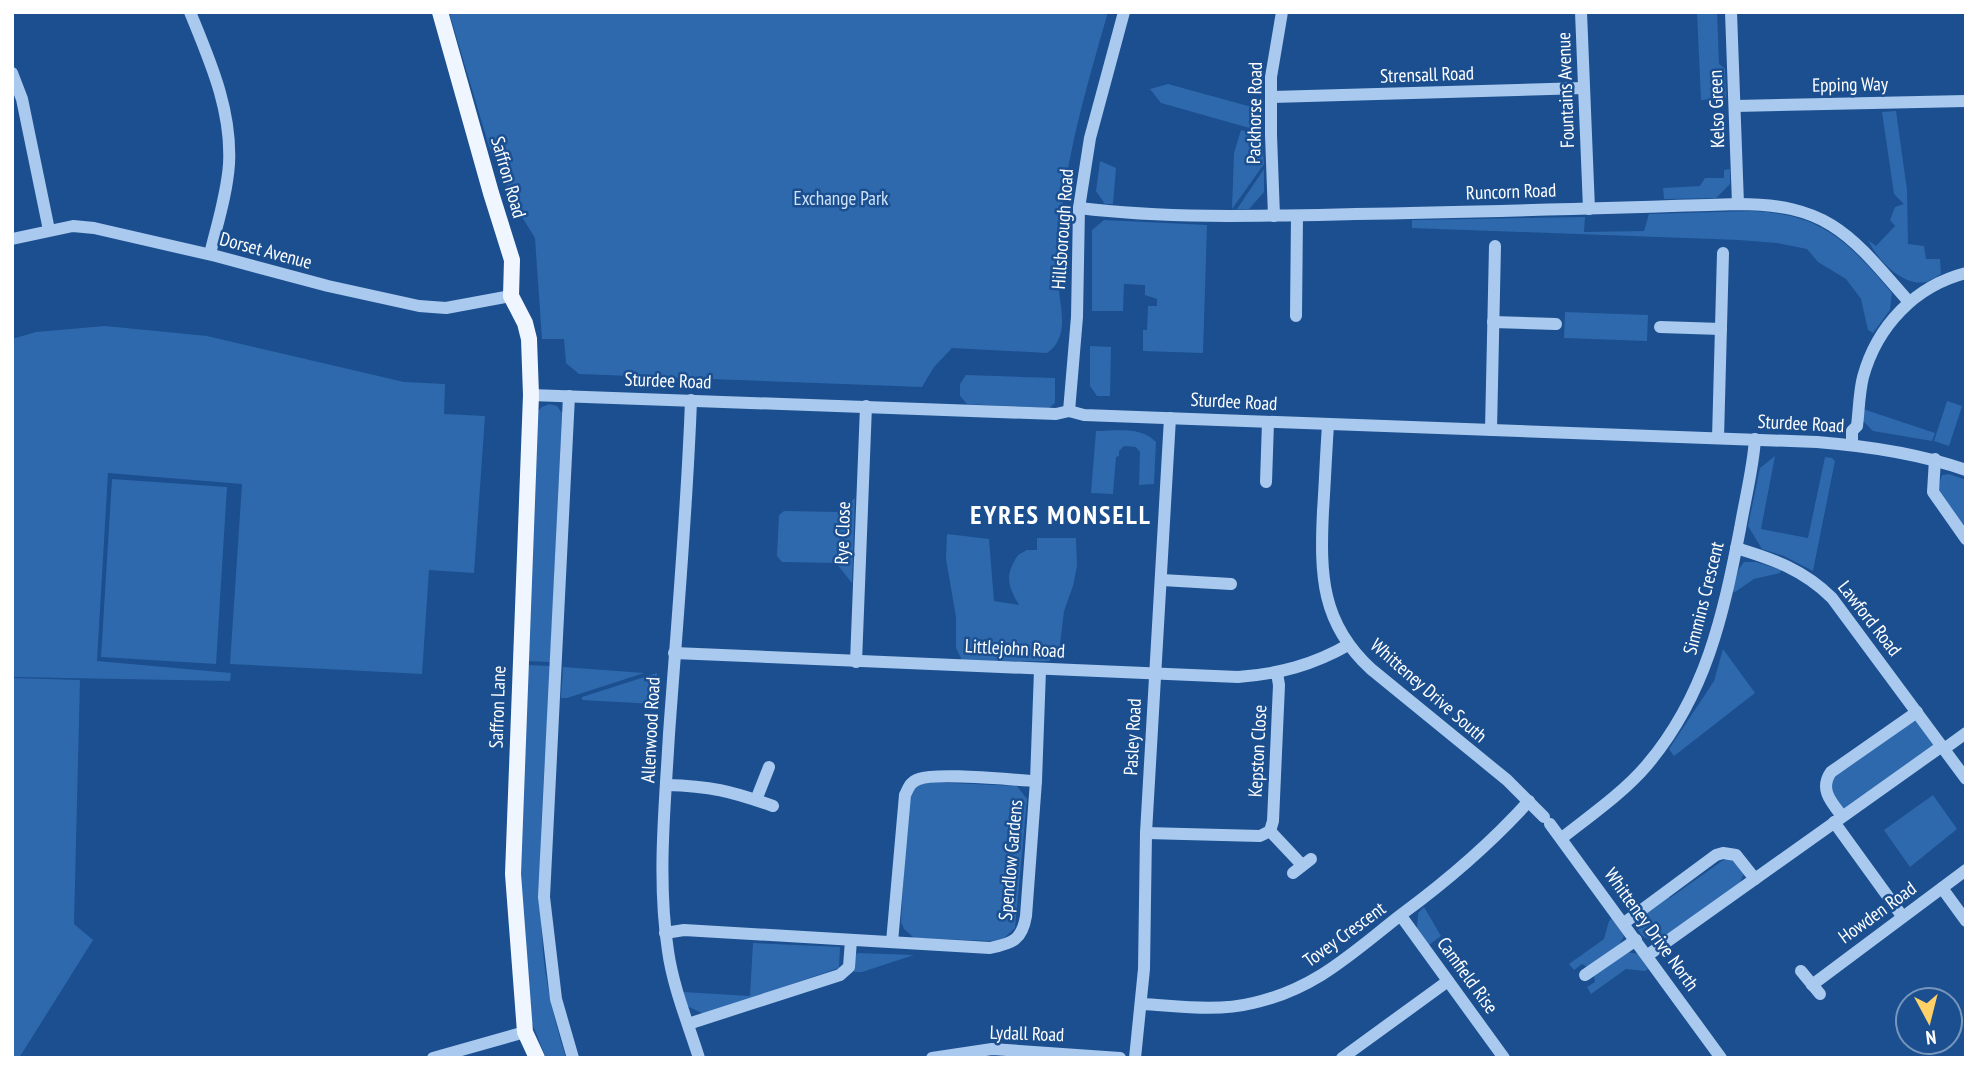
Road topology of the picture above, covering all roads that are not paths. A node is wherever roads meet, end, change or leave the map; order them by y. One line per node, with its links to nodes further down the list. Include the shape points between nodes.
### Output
1 (190, 12): 21 (street, via 217,79 227,121 229,164)
2 (440, 12): 23 (main road, Saffron Road, via 512,260)
3 (1124, 12): 13 (street, Hillsborough Road, via 1090,138)
4 (1282, 12): 9 (street, Packhorse Road, via 1273,58)
5 (1581, 12): 8 (street, Fountains Avenue)
6 (1731, 12): 11 (street, Kelso Green)
7 (13, 75): 17 (street)
8 (1584, 88): 9 (street, Strensall Road); 14 (street, Fountains Avenue)
9 (1272, 97): 15 (street, Packhorse Road)
10 (1966, 101): 11 (street, Epping Way)
11 (1735, 106): 12 (street, Kelso Green)
12 (1738, 204): 14 (street, Runcorn Road); 24 (street, Runcorn Road, via 1781,206 1822,219 1854,241)
13 (1079, 208): 15 (street, Runcorn Road, via 1140,215); 35 (street, Hillsborough Road)
14 (1589, 209): 16 (street, Runcorn Road)
15 (1274, 216): 16 (street, Runcorn Road)
16 (1297, 216): 25 (street)
17 (49, 230): 18 (street, Dorset Avenue); 21 (street, Dorset Avenue, via 94,228)
18 (12, 239)
19 (1495, 246): 26 (street)
20 (1723, 253): 29 (street)
21 (210, 254): 23 (street, Dorset Avenue, via 419,306 446,307)
22 (1966, 274): 24 (street, via 1950,277)
23 (511, 296): 30 (main road, Saffron Road, via 525,323)
24 (1909, 302): 42 (street, via 1883,331 1864,374)
25 (1296, 316)
26 (1493, 322): 27 (street); 39 (street)
27 (1556, 324)
28 (1660, 327): 29 (street)
29 (1721, 329): 40 (street)
30 (529, 354): 31 (main road, Saffron Lane)
31 (531, 395): 32 (street, Sturdee Road); 89 (main road, Saffron Lane, via 513,874)
32 (569, 396): 33 (street, Sturdee Road); 93 (street, via 544,897 556,999)
33 (691, 400): 34 (street, Sturdee Road); 51 (street, Allenwood Road)
34 (866, 406): 35 (street, Sturdee Road); 52 (street, Rye Close)
35 (1069, 411): 36 (street, Sturdee Road)
36 (1170, 418): 37 (street, Sturdee Road); 48 (street, Pasley Road)
37 (1268, 422): 38 (street, Sturdee Road); 45 (street)
38 (1328, 425): 39 (street, Sturdee Road); 50 (street, Whitteney Drive South, via 1322,576 1328,604)
39 (1490, 430): 40 (street, Sturdee Road)
40 (1718, 438): 41 (street, Sturdee Road)
41 (1755, 439): 42 (street, Sturdee Road); 47 (street, Simmins Crescent)
42 (1852, 445): 43 (street, Sturdee Road)
43 (1935, 459): 44 (street, Sturdee Road); 46 (street, via 1933,492)
44 (1966, 470)
45 (1266, 482)
46 (1966, 538)
47 (1736, 548): 56 (street, Lawford Road, via 1787,565 1821,587); 70 (street, Simmins Crescent, via 1715,642 1676,725 1646,767)
48 (1162, 580): 49 (street); 55 (street, Pasley Road)
49 (1231, 584)
50 (1348, 645): 54 (street, Littlejohn Road); 64 (street, Whitteney Drive South)
51 (674, 653): 52 (street, Littlejohn Road); 62 (street, Allenwood Road)
52 (856, 662): 53 (street, Littlejohn Road)
53 (1040, 670): 55 (street, Littlejohn Road); 61 (street, Spendlow Gardens)
54 (1277, 673): 55 (street, Littlejohn Road, via 1238,677); 68 (street, Kepston Close)
55 (1155, 674): 69 (street, Pasley Road)
56 (1917, 712): 58 (street, Lawford Road); 66 (street, via 1831,772 1825,789)
57 (1966, 733): 58 (street)
58 (1943, 747): 60 (street, Lawford Road); 66 (street)
59 (769, 767): 63 (street)
60 (1966, 779)
61 (1036, 781): 82 (street, Spendlow Gardens, via 942,777 911,783 905,795); 82 (street, Spendlow Gardens, via 1027,916 1024,931 1016,940 990,948)
62 (666, 785): 63 (street, via 709,786); 79 (street, Allenwood Road, via 661,879)
63 (756, 800): 65 (street)
64 (1529, 801): 67 (street, Whitteney Drive South); 75 (street, Tovey Crescent, via 1443,884)
65 (773, 806)
66 (1838, 819): 73 (street); 76 (street)
67 (1547, 820): 70 (street, Whitteney Drive North)
68 (1270, 831): 69 (street, via 1260,836); 71 (street)
69 (1146, 832): 87 (street, Pasley Road)
70 (1562, 838): 78 (street, Whitteney Drive North)
71 (1302, 866)
72 (1966, 870): 74 (street, Howden Road)
73 (1755, 879): 78 (street, via 1735,855 1716,855); 83 (street)
74 (1942, 888): 76 (street, Howden Road); 77 (street)
75 (1401, 915): 86 (street, Camfield Rise); 87 (street, Tovey Crescent, via 1316,980 1283,995 1218,1007)
76 (1902, 916): 84 (street, Howden Road, via 1816,990)
77 (1966, 920)
78 (1623, 923): 81 (street, Whitteney Drive North)
79 (666, 933): 80 (street, Spendlow Gardens, via 684,930); 88 (street, Allenwood Road)
80 (851, 940): 82 (street, Spendlow Gardens); 88 (street, via 849,967 840,975)
81 (1636, 940): 83 (street, Whitteney Drive North); 85 (street)
82 (892, 942)
83 (1648, 955): 100 (street, Whitteney Drive North)
84 (1801, 971)
85 (1584, 975)
86 (1448, 981): 98 (street); 99 (street, Camfield Rise)
87 (1142, 1004): 97 (street, Pasley Road)
88 (688, 1024): 94 (street, Allenwood Road)
89 (524, 1032): 91 (street); 92 (main road, Saffron Lane)
90 (1020, 1054): 95 (street, Lydall Road, via 992,1049); 96 (street, Lydall Road)
91 (433, 1058)
92 (537, 1058)
93 (573, 1058)
94 (699, 1058)
95 (932, 1058)
96 (1120, 1058)
97 (1135, 1058)
98 (1343, 1058)
99 (1504, 1058)
100 (1721, 1058)

